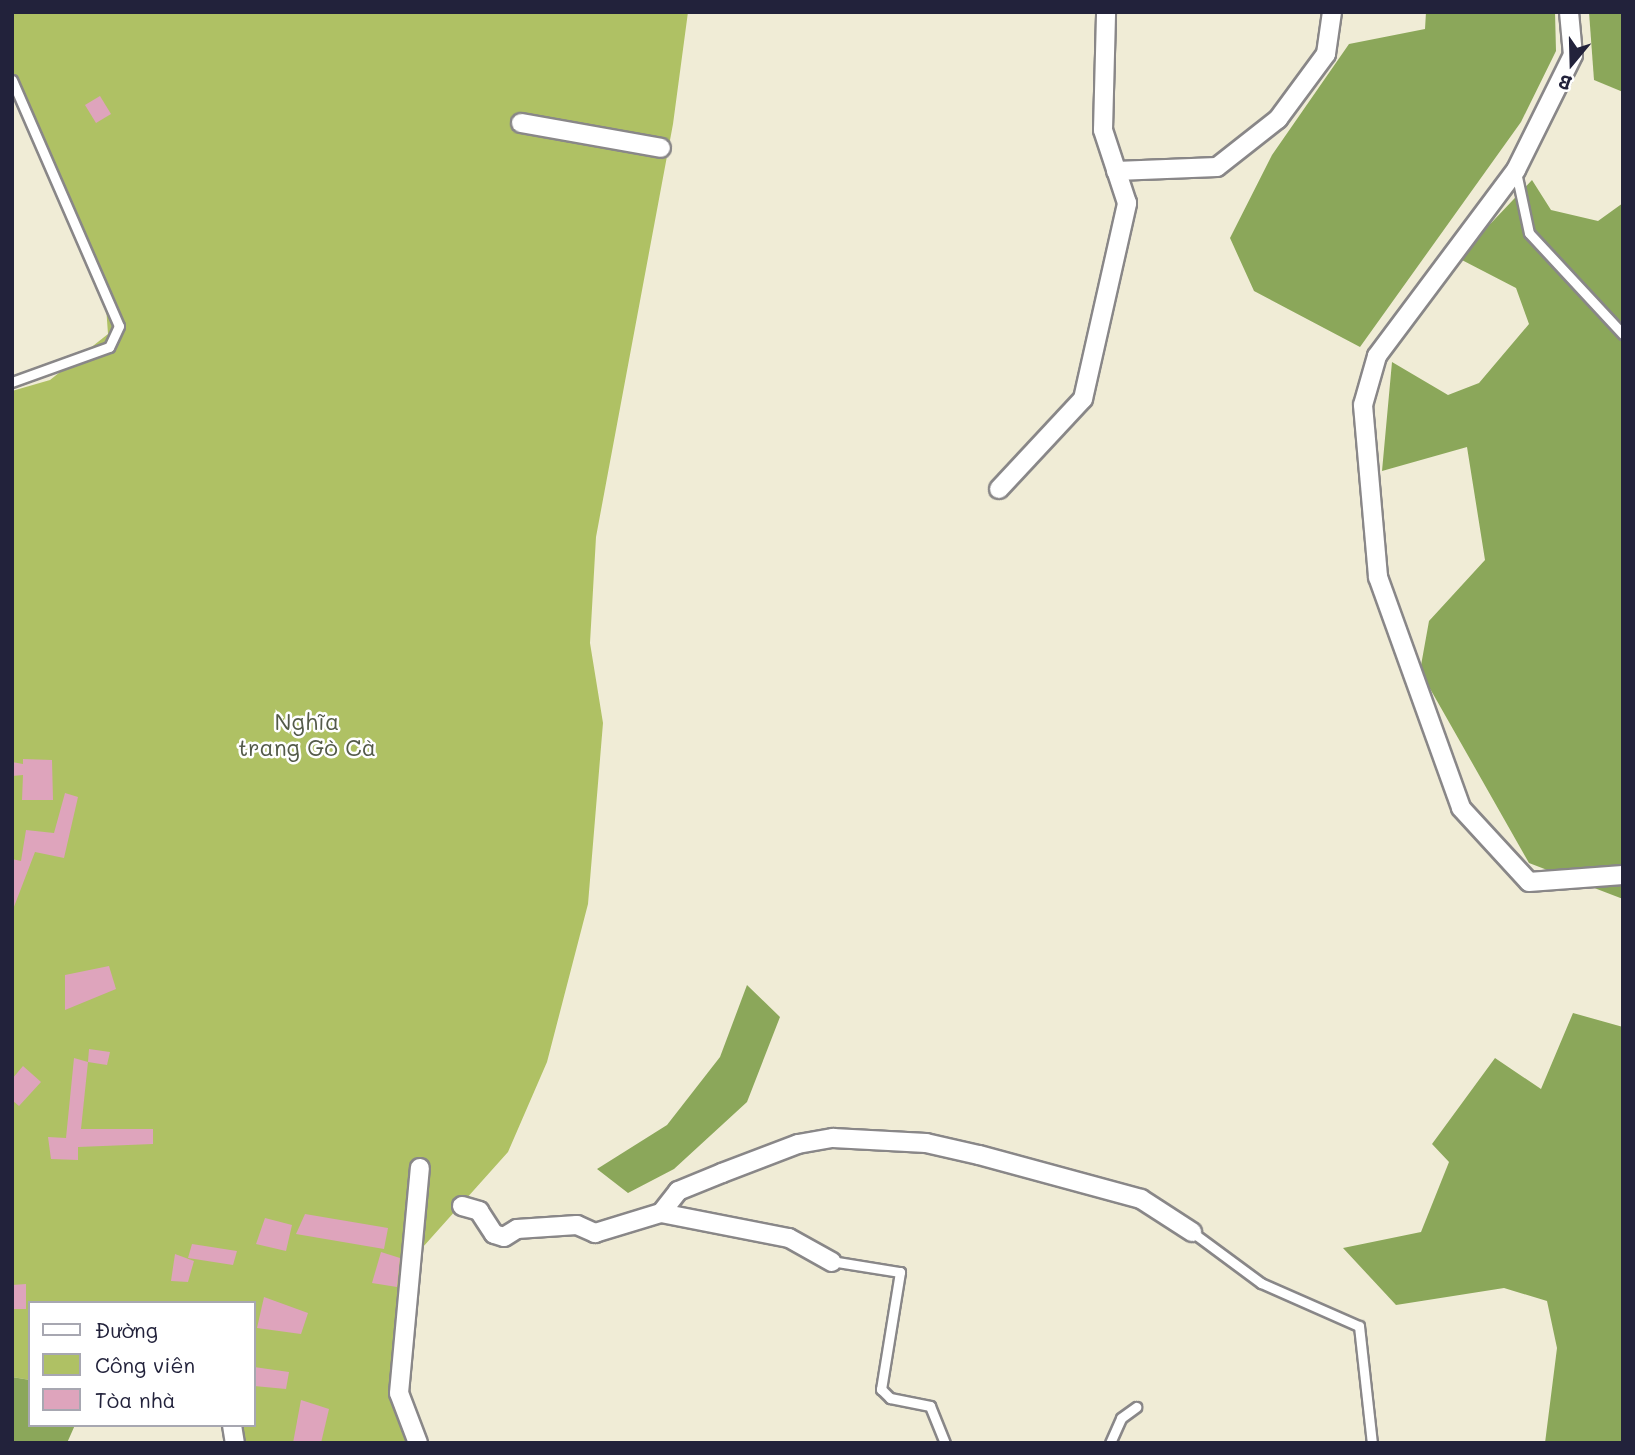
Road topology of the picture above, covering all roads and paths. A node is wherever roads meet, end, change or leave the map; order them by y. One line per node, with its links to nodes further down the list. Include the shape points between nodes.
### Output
1 (1106, 12): 8 (street, via 1103,130)
2 (1332, 12): 8 (street, via 1326,54 1278,119 1217,167)
3 (1569, 12): 7 (street, via 1573,55)
4 (12, 80): 10 (lane, via 119,326 109,347)
5 (521, 123): 6 (street)
6 (661, 148)
7 (1516, 170): 9 (lane, via 1530,233); 12 (street, via 1377,356 1363,405 1378,577 1461,808 1529,882)
8 (1116, 171): 11 (street, via 1127,203 1083,399)
9 (1623, 334)
10 (12, 382)
11 (999, 489)
12 (1623, 875)
13 (420, 1168): 20 (street, via 399,1393)
14 (462, 1206): 15 (street, via 479,1211 494,1234 504,1237 517,1229 578,1224 595,1233)
15 (661, 1213): 16 (street, via 678,1191 797,1144 833,1138 926,1143 979,1156 1141,1199); 18 (street, via 789,1238)
16 (1192, 1232): 23 (lane, via 1261,1283 1359,1326)
17 (809, 1259): 18 (lane)
18 (832, 1262): 21 (lane, via 900,1272 881,1389 890,1398 930,1406)
19 (1136, 1407): 22 (lane, via 1121,1418)
20 (418, 1443)
21 (946, 1443)
22 (1110, 1443)
23 (1372, 1443)

